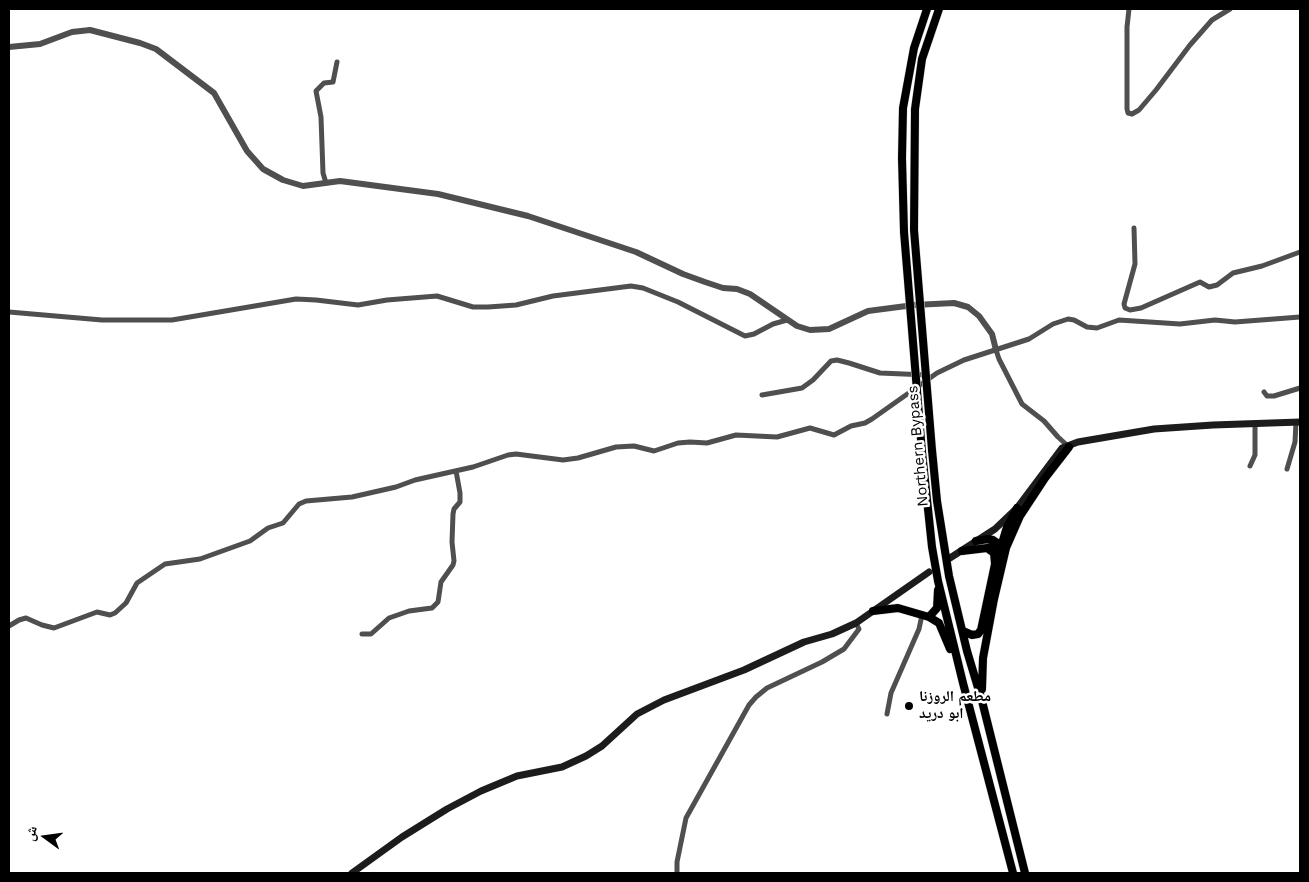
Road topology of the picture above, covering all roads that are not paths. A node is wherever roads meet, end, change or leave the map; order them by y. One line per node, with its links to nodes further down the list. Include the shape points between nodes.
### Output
1 (926, 9): 32 (highway, Northern Bypass, bridge, via 914,48 903,108 902,158 904,232 922,452)
2 (939, 9): 39 (highway, Northern Bypass, bridge, via 922,59 915,109 914,230 936,501 949,576)
3 (1130, 9): 4 (street, via 1127,109 1132,114 1139,110 1212,20)
4 (1230, 9)
5 (9, 48): 7 (street, via 40,44 72,32 90,30 156,49 214,93 241,143 263,169 303,186)
6 (337, 62): 7 (street, via 333,82 324,83 316,91)
7 (326, 183): 12 (street, via 340,181 438,194 528,216 636,252 705,282 750,294)
8 (1134, 228): 9 (street, via 1136,264 1124,304 1130,310 1200,282 1209,287 1217,285 1233,273)
9 (1300, 252)
10 (9, 312): 12 (street, via 102,320 172,320 296,300 358,305 437,296 473,307 488,307 631,286 678,302 745,336)
11 (1300, 317): 13 (street, via 1180,324 1119,320 1097,328 1087,328 1068,319 1029,339)
12 (787, 320): 13 (street, via 804,328 820,330 837,326 868,311 954,303 968,307 978,316 992,334)
13 (996, 350): 14 (street, via 964,360); 20 (street, via 1022,404)
14 (933, 375): 17 (street, via 880,373 837,360 825,365 802,388); 23 (street, via 872,419 834,435 810,428 777,437 736,435 707,443 684,442 654,451 616,446 563,460 516,454)
15 (1300, 388): 16 (street, via 1274,396 1267,396)
16 (1264, 392)
17 (762, 395)
18 (1298, 422): 19 (main road); 22 (street)
19 (1255, 425): 20 (main road, via 1154,428 1086,440); 21 (street, via 1255,455)
20 (1069, 447): 24 (main road, via 1062,448); 26 (highway, via 1020,516)
21 (1250, 466)
22 (1287, 469)
23 (456, 471): 38 (street, via 396,487 299,504 283,523 268,528 250,541 200,559 165,564 137,583 126,604 116,613 96,612 54,628 26,618); 40 (street, via 460,502 453,514 454,561 441,582 438,602 432,608 389,618 371,634)
24 (1017, 508): 25 (main road, via 995,529); 26 (highway, via 1007,527)
25 (976, 541): 26 (highway, via 988,539); 28 (main road)
26 (1005, 545): 27 (highway); 30 (highway); 42 (highway, via 983,658)
27 (987, 548): 28 (highway); 30 (highway, via 994,553)
28 (962, 551): 29 (main road)
29 (950, 558)
30 (996, 564): 39 (highway, via 981,630 972,635)
31 (929, 572): 33 (main road)
32 (939, 583): 36 (highway, via 937,608); 41 (highway, Northern Bypass)
33 (890, 598): 34 (highway); 35 (main road)
34 (893, 608): 35 (highway); 36 (highway)
35 (873, 611): 37 (main road)
36 (926, 616): 41 (highway, via 939,623); 43 (street, via 891,693)
37 (856, 623): 44 (main road, via 664,700 637,714 586,756 562,767 517,776 481,791 402,837); 45 (street, via 858,629 844,649 767,688 749,705 686,818)
38 (9, 626)
39 (963, 631): 42 (highway, Northern Bypass)
40 (362, 634)
41 (963, 683): 46 (highway, Northern Bypass)
42 (982, 701): 47 (highway, Northern Bypass)
43 (887, 714)
44 (352, 873)
45 (676, 873)
46 (1013, 873)
47 (1025, 873)

